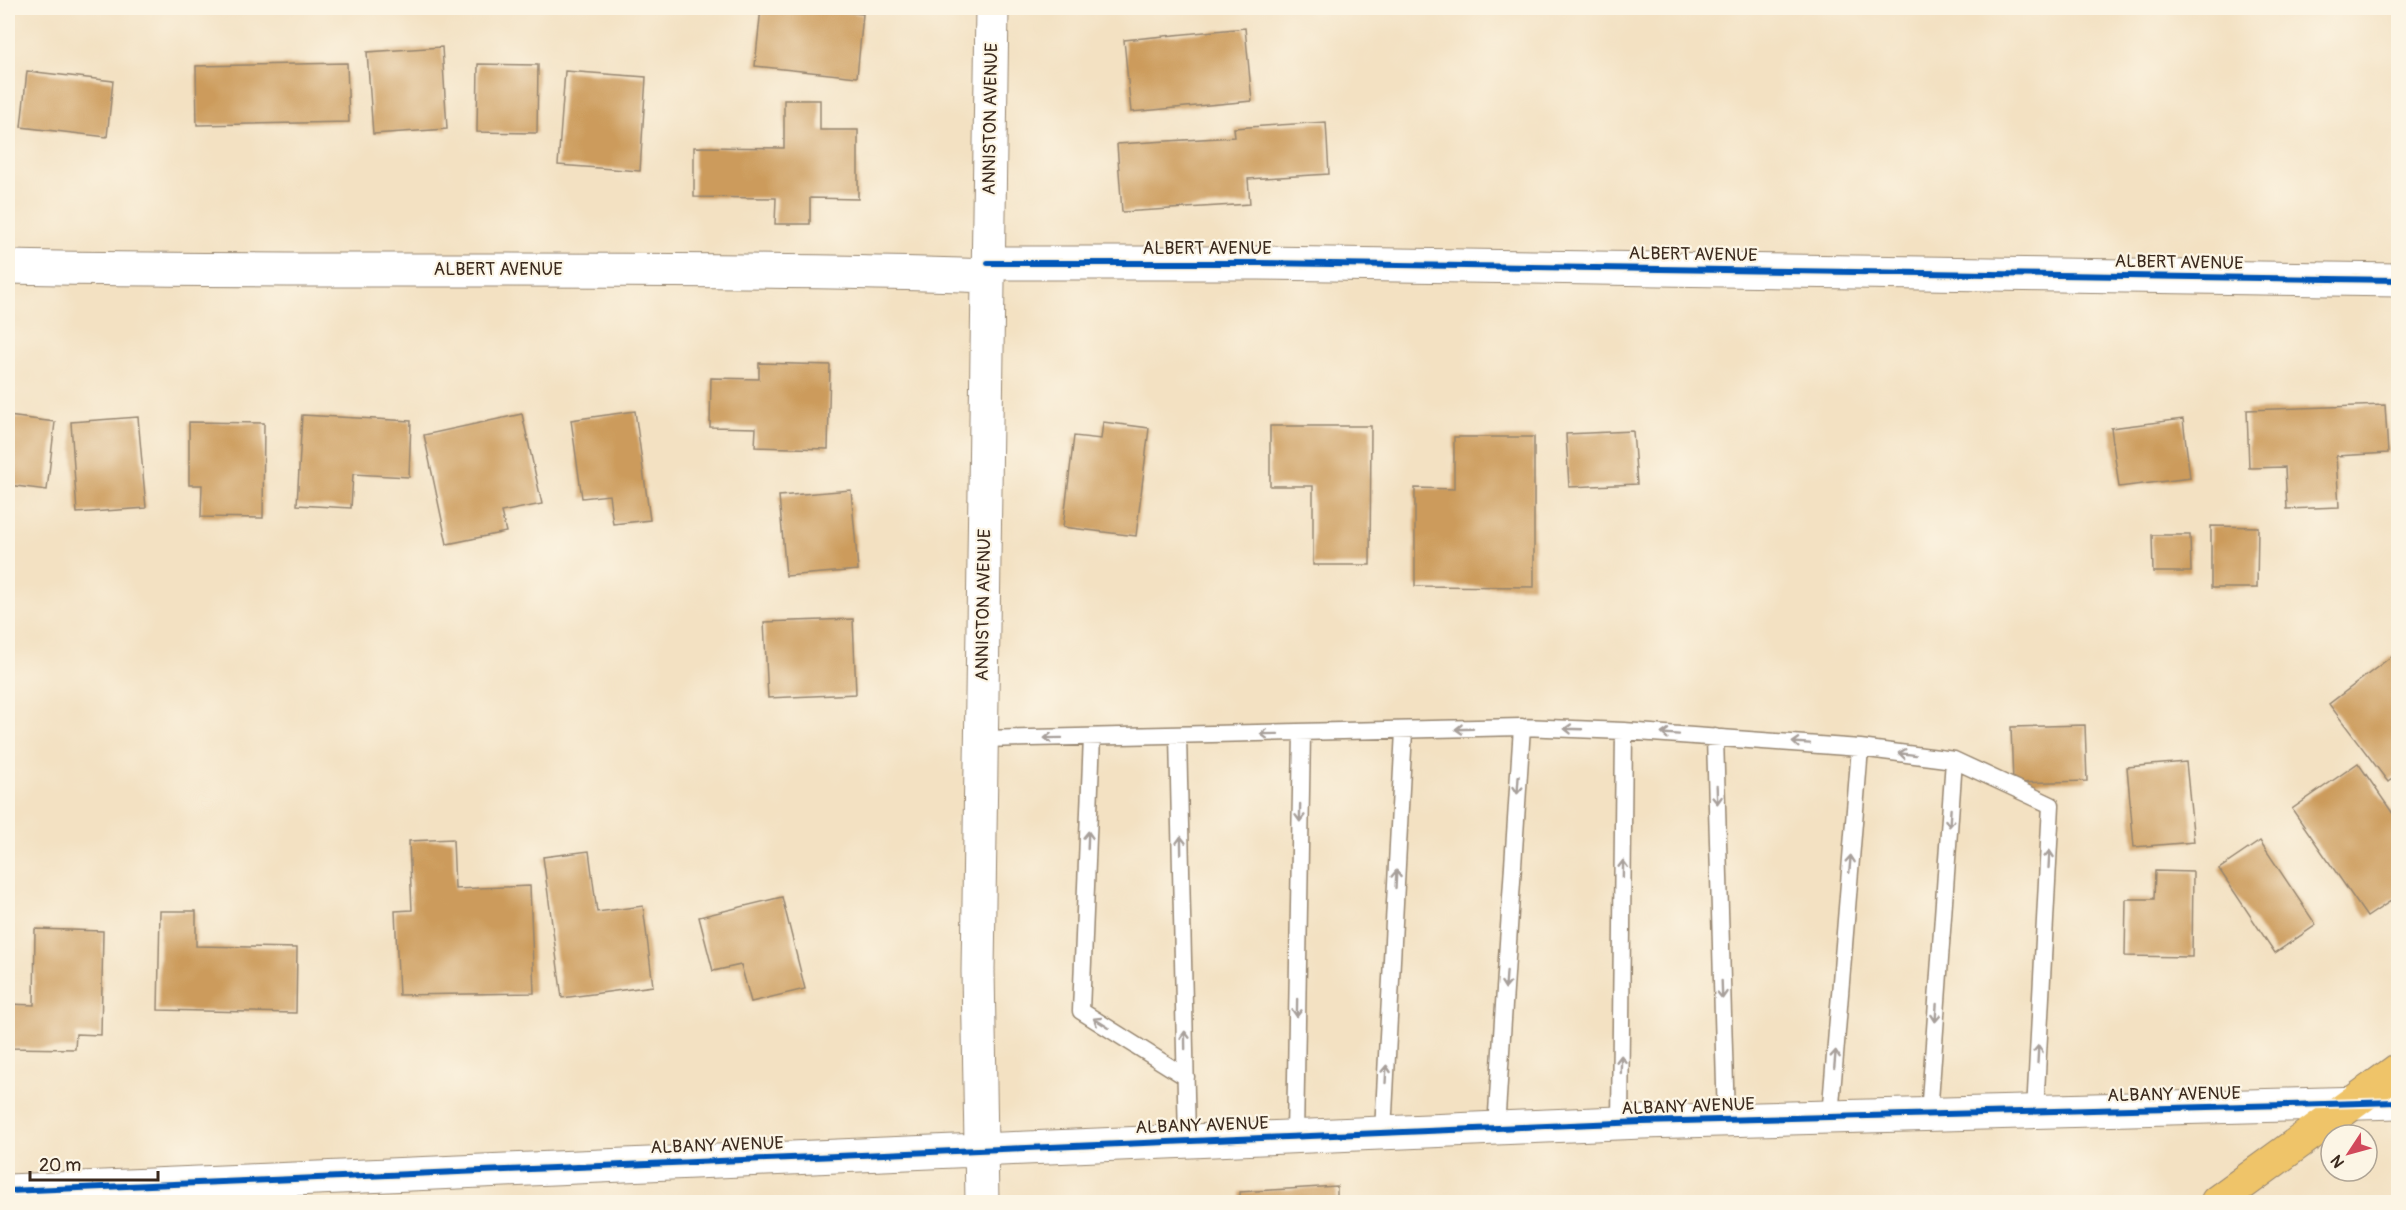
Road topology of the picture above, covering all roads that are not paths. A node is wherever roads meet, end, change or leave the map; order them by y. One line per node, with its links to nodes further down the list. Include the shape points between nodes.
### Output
1 (992, 8): 3 (street, ANNISTON AVENUE)
2 (8, 267): 3 (street, ALBERT AVENUE)
3 (988, 269): 4 (street, ALBERT AVENUE, via 1259,262); 12 (street, ANNISTON AVENUE)
4 (2398, 280)
5 (1522, 727): 6 (lane, one-way to 6); 7 (lane, one-way to 5); 24 (lane, one-way to 24)
6 (1404, 731): 8 (lane); 25 (lane, one-way to 6)
7 (1624, 731): 11 (lane, one-way to 7); 23 (lane, one-way to 7)
8 (1302, 733): 9 (lane, one-way to 9); 26 (lane, one-way to 26)
9 (1178, 735): 10 (lane); 16 (lane, one-way to 9)
10 (1092, 737): 12 (lane, one-way to 12); 16 (lane, one-way to 10, via 1081,1011)
11 (1715, 737): 13 (lane, one-way to 11); 22 (lane, one-way to 22)
12 (981, 739): 28 (street, ANNISTON AVENUE)
13 (1860, 748): 14 (lane, one-way to 13); 21 (lane, one-way to 13)
14 (1954, 760): 19 (lane, one-way to 14, via 2051,805); 20 (lane, one-way to 20)
15 (2398, 1070): 18 (main road)
16 (1186, 1077): 27 (lane)
17 (2398, 1102): 18 (street, ALBANY AVENUE)
18 (2351, 1105): 19 (street, ALBANY AVENUE); 31 (main road)
19 (2035, 1112): 20 (street, ALBANY AVENUE)
20 (1929, 1115): 21 (street, ALBANY AVENUE)
21 (1830, 1117): 22 (street, ALBANY AVENUE)
22 (1726, 1120): 23 (street, ALBANY AVENUE)
23 (1620, 1123): 24 (street, ALBANY AVENUE)
24 (1496, 1128): 25 (street, ALBANY AVENUE)
25 (1383, 1132): 26 (street, ALBANY AVENUE)
26 (1295, 1136): 27 (street, ALBANY AVENUE)
27 (1187, 1140): 28 (street, ALBANY AVENUE)
28 (981, 1149): 29 (street, ALBANY AVENUE); 30 (street, ANNISTON AVENUE)
29 (8, 1191)
30 (982, 1203)
31 (2217, 1203)

